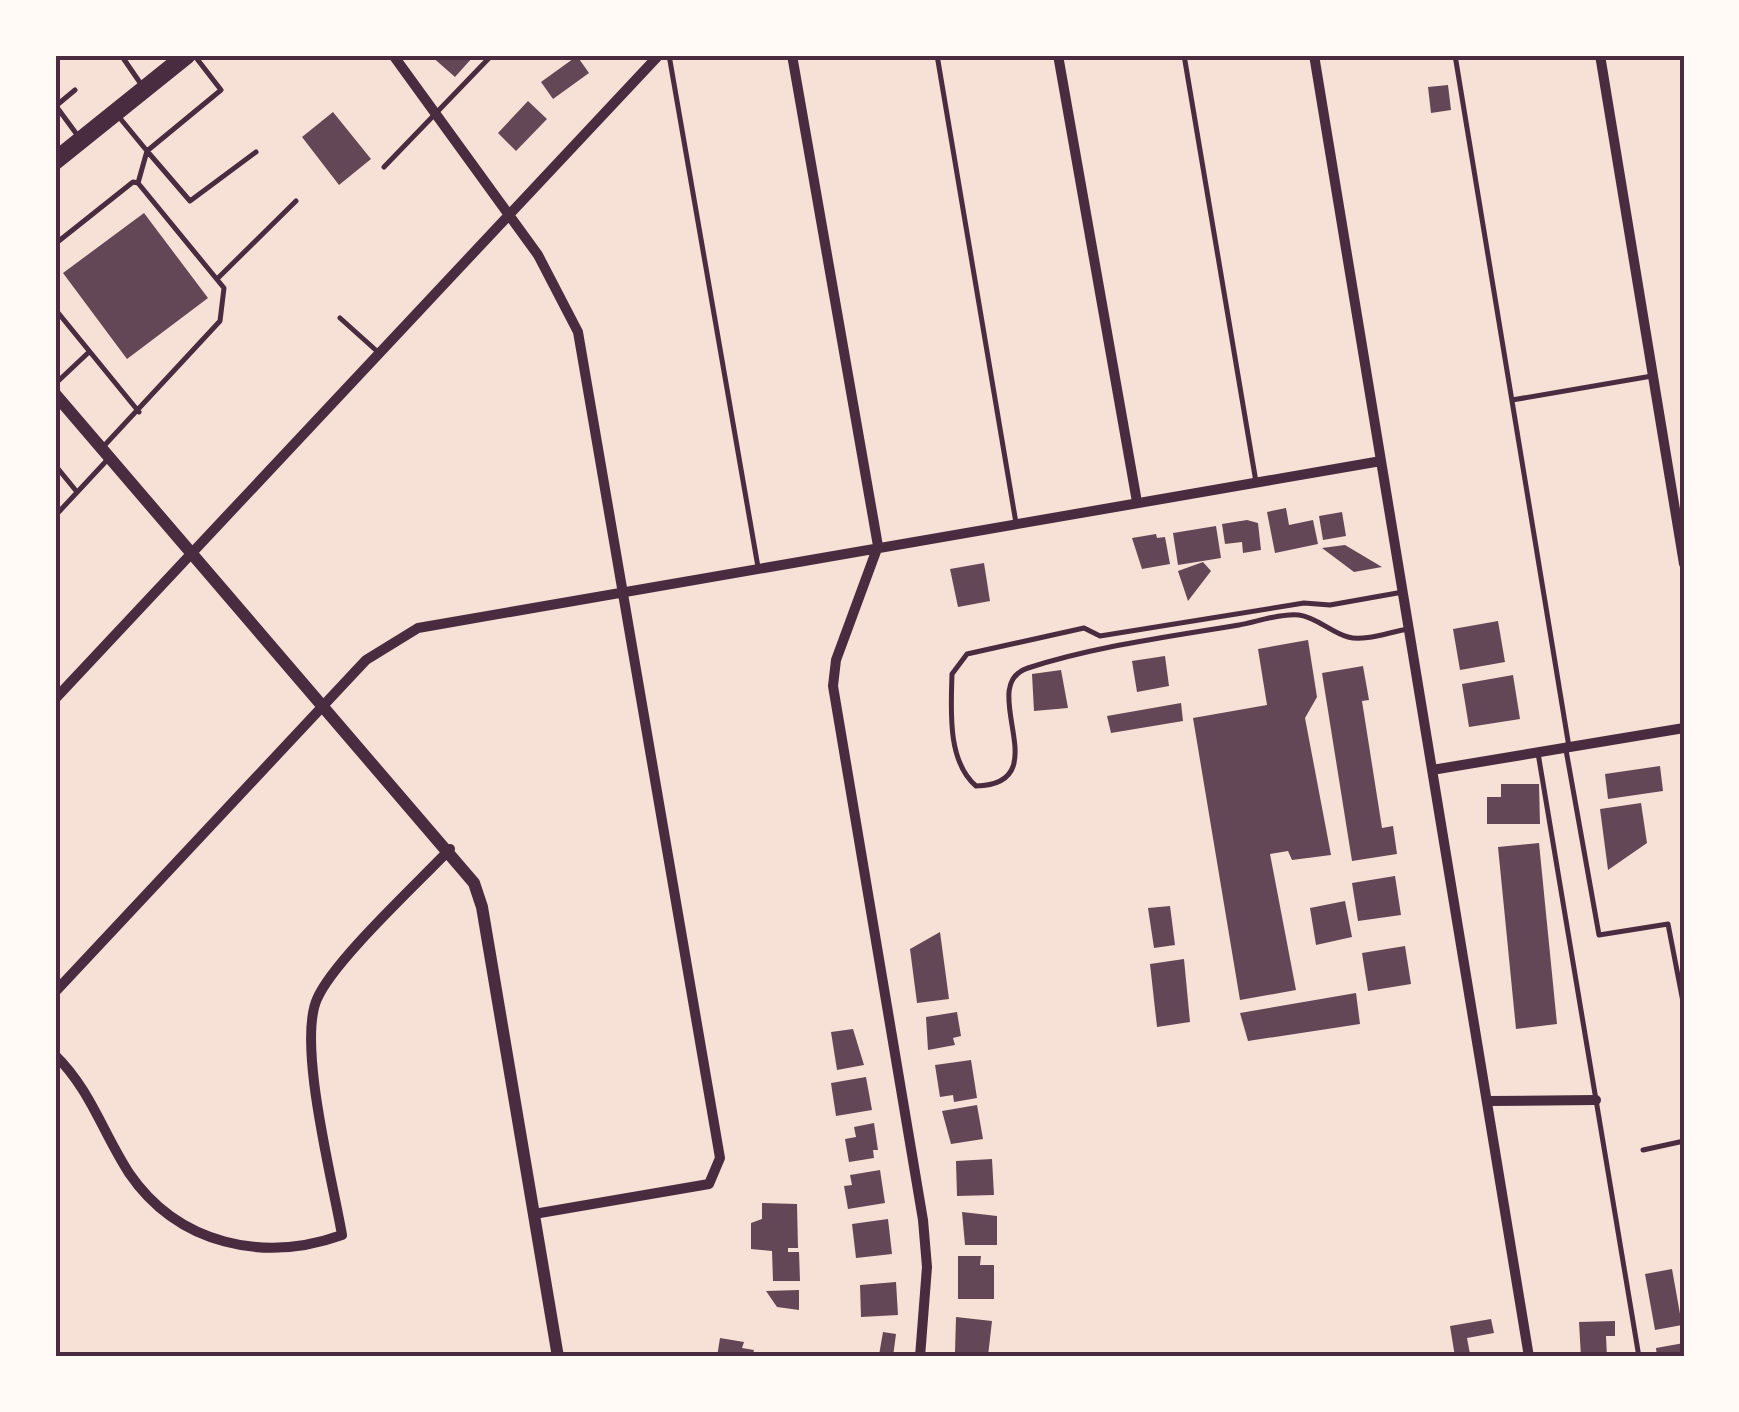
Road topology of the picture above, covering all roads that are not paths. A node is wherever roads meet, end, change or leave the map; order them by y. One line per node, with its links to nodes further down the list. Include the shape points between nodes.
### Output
1 (121, 55): 14 (lane)
2 (190, 55): 14 (main road); 20 (lane, via 221,90)
3 (393, 55): 18 (street)
4 (492, 55): 18 (lane)
5 (658, 55): 26 (street)
6 (669, 55): 50 (lane)
7 (792, 55): 47 (street)
8 (936, 55): 45 (lane)
9 (1058, 55): 43 (street)
10 (1184, 55): 41 (lane)
11 (1314, 55): 39 (street)
12 (1455, 55): 36 (lane)
13 (1600, 55): 33 (street)
14 (145, 89): 17 (main road)
15 (75, 90): 16 (lane)
16 (56, 107): 19 (lane)
17 (115, 113): 19 (main road); 20 (lane)
18 (436, 114): 23 (lane); 26 (street)
19 (81, 140): 22 (main road)
20 (147, 151): 21 (lane, via 190,201); 24 (lane)
21 (256, 152)
22 (55, 161)
23 (384, 168)
24 (138, 183): 27 (lane); 28 (lane)
25 (296, 201): 28 (lane)
26 (509, 214): 32 (street); 51 (street, via 554,278 578,332)
27 (55, 244)
28 (217, 278): 37 (lane, via 226,301 220,321)
29 (55, 309): 31 (lane)
30 (340, 318): 32 (lane)
31 (88, 352): 34 (lane); 37 (lane)
32 (379, 353): 48 (street)
33 (1653, 376): 36 (lane); 46 (street)
34 (55, 384)
35 (55, 394): 38 (street)
36 (1512, 400): 57 (lane)
37 (139, 412): 38 (lane)
38 (107, 452): 42 (lane); 48 (street)
39 (1381, 461): 41 (street); 52 (street)
40 (55, 464): 42 (lane)
41 (1256, 482): 43 (street)
42 (77, 492): 44 (lane)
43 (1138, 502): 45 (street)
44 (55, 516)
45 (1016, 523): 47 (street)
46 (1681, 525): 49 (street)
47 (878, 546): 50 (street); 70 (street, via 836,660 833,686 922,1220 927,1267)
48 (194, 552): 54 (street); 55 (street)
49 (1684, 564)
50 (758, 566): 51 (street)
51 (625, 589): 55 (street, via 418,628 366,660); 68 (street, via 720,1165 708,1184)
52 (1403, 592): 53 (street); 53 (lane, via 1100,636 1078,629 968,654 952,674 956,752 976,786 1001,780 1014,765 1018,745 1008,697 1023,669 1114,646 1300,615 1353,638)
53 (1408, 628): 59 (street)
54 (55, 699)
55 (324, 704): 60 (street); 61 (street)
56 (1684, 728): 57 (street)
57 (1568, 747): 58 (street); 62 (lane, via 1600,935 1668,924)
58 (1538, 752): 59 (street); 64 (lane)
59 (1432, 770): 65 (street)
60 (450, 849): 63 (street, via 333,975 313,1010 310,1047 342,1236 272,1250 224,1242 180,1223 136,1182 93,1103); 68 (street, via 482,907)
61 (55, 992)
62 (1684, 1006)
63 (55, 1055)
64 (1596, 1100): 65 (street); 72 (lane)
65 (1487, 1101): 71 (street)
66 (1684, 1141): 67 (lane)
67 (1643, 1150)
68 (534, 1214): 69 (street)
69 (558, 1357)
70 (920, 1357)
71 (1529, 1357)
72 (1639, 1357)

